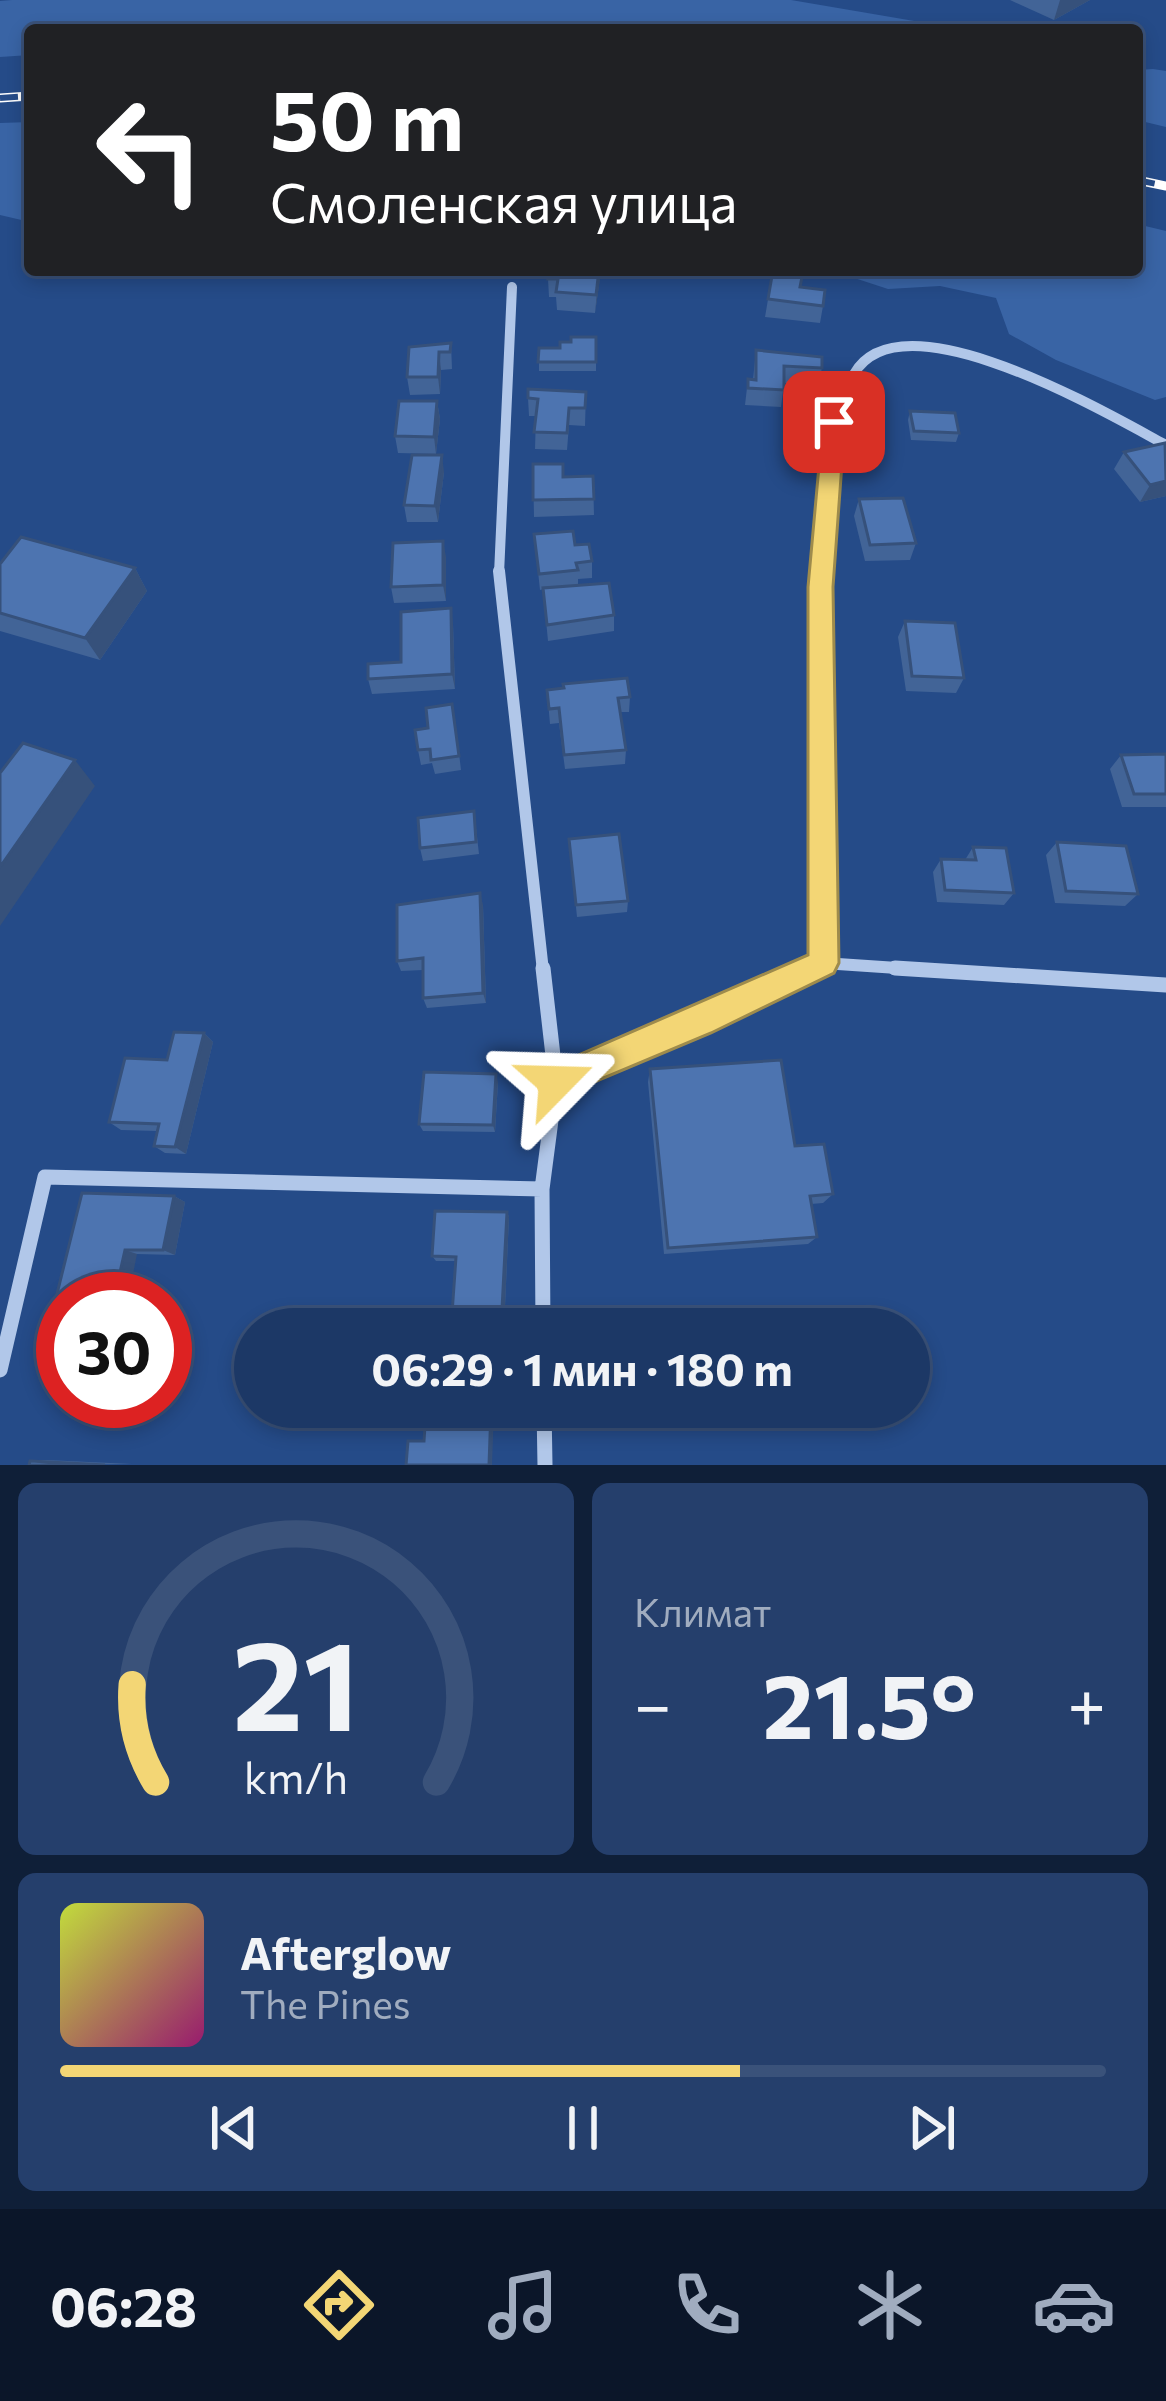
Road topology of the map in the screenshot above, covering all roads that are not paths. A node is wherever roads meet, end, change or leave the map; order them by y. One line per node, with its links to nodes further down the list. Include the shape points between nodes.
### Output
1 (512, 287): 5 (street, via 500,577)
2 (1166, 445): 3 (street, via 1070,394 940,347 901,343 855,370 834,422 820,587)
3 (824, 963): 4 (street); 5 (street)
4 (1166, 985)
5 (556, 1082): 6 (street)
6 (542, 1190): 7 (street); 8 (street, via 45,1177)
7 (543, 1308)
8 (0, 1370)
9 (544, 1428): 10 (street)
10 (545, 1465)

